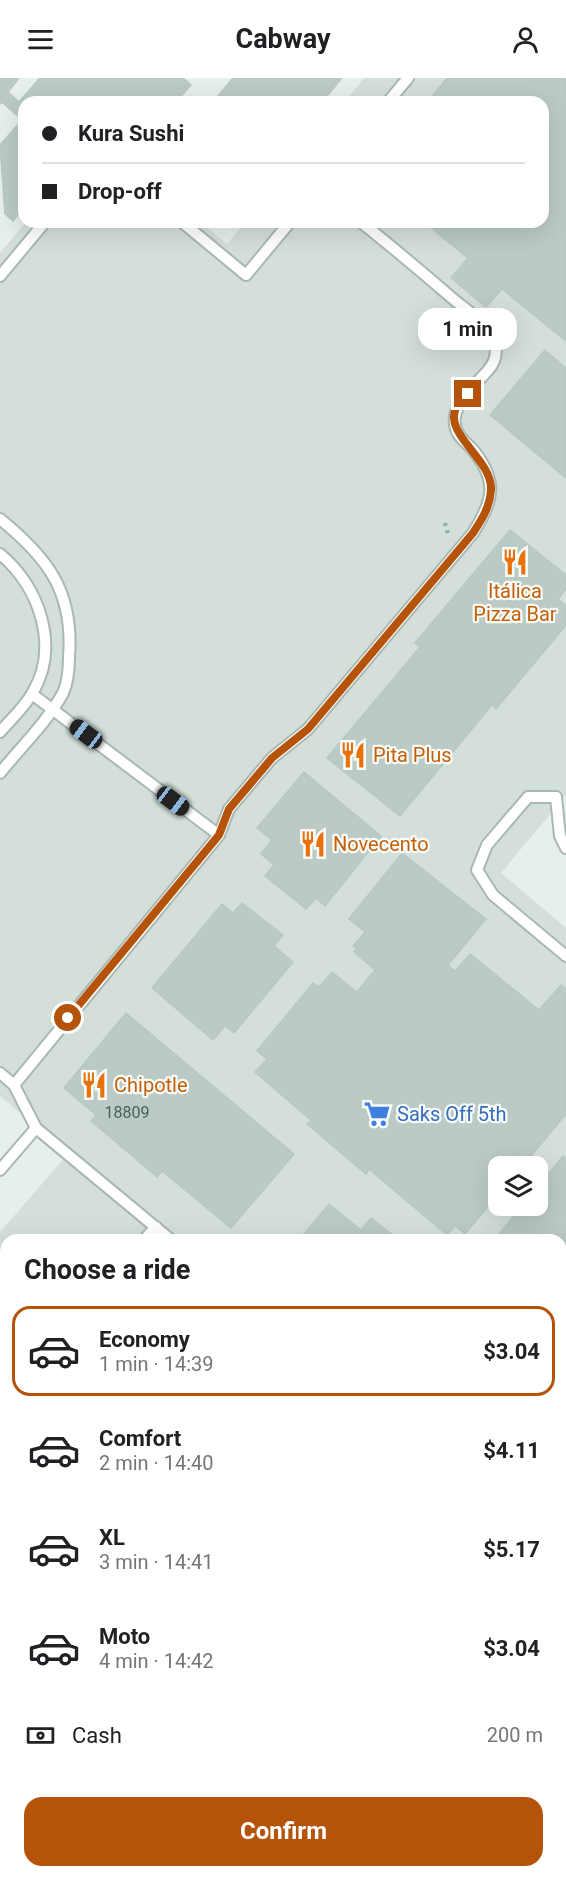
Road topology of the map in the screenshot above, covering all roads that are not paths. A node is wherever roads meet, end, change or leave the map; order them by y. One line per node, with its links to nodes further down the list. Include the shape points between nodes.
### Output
1 (408, 78): 2 (lane)
2 (393, 96)
3 (40, 228): 7 (lane)
4 (189, 228): 5 (lane, via 246,275)
5 (285, 228)
6 (368, 228): 14 (lane, via 491,332 495,363 455,409 459,436 484,466 491,488 487,511 473,533 308,729 272,758 229,809)
7 (0, 276)
8 (0, 519): 11 (lane, via 38,554 63,594 70,646 68,672 64,690)
9 (0, 554): 10 (lane, via 23,576 44,624 45,654)
10 (32, 694): 11 (lane); 12 (lane)
11 (52, 709): 13 (lane); 14 (lane)
12 (0, 732)
13 (0, 773)
14 (219, 835): 18 (lane)
15 (566, 848): 16 (lane, via 560,836 556,797 528,797 487,845 477,870 492,895)
16 (566, 956)
17 (0, 1074): 18 (lane)
18 (14, 1085): 19 (lane)
19 (36, 1128): 20 (lane); 21 (lane)
20 (0, 1170)
21 (156, 1227): 22 (lane); 23 (lane)
22 (150, 1234)
23 (164, 1234)

